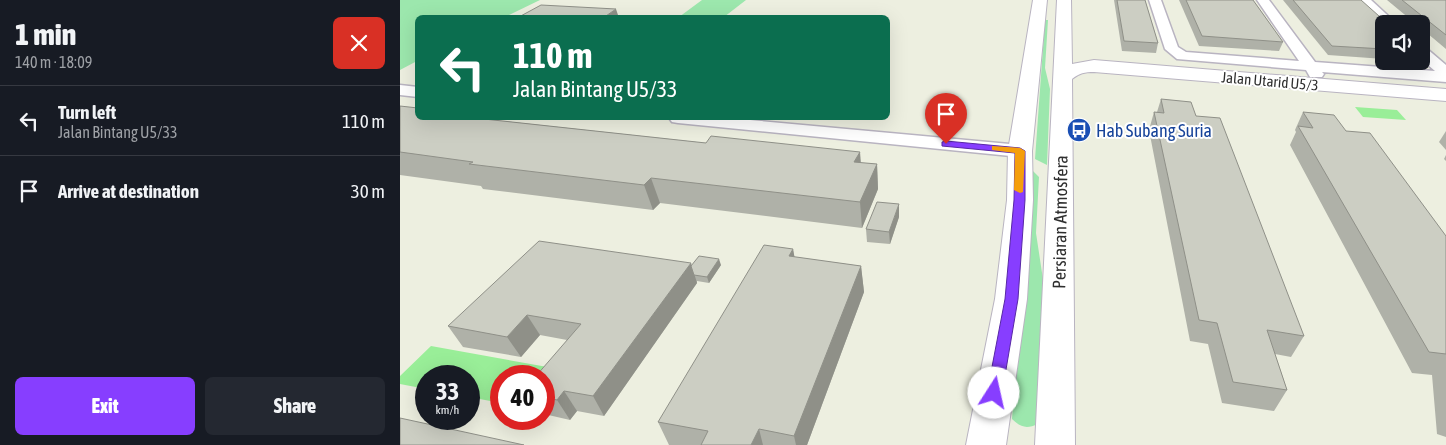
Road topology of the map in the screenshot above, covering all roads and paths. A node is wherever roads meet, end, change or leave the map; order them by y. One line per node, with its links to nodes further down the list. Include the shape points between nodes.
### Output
1 (1155, 0): 9 (street, via 1172,49 1182,56)
2 (1263, 0): 9 (street)
3 (1364, 0): 5 (street)
4 (1051, 7): 6 (street, Persiaran Atmosfera); 17 (street, Persiaran Atmosfera)
5 (1381, 15)
6 (1062, 50): 8 (street, via 1070,57); 11 (street, Persiaran Atmosfera)
7 (1430, 60): 10 (street)
8 (1094, 66): 11 (street, via 1067,72); 12 (street, Jalan Utarid U5/3)
9 (1310, 66): 10 (street); 12 (street)
10 (1446, 75)
11 (1062, 80): 18 (street, Persiaran Atmosfera)
12 (1325, 85): 15 (street, Jalan Utarid U5/3)
13 (400, 90): 14 (street)
14 (415, 92)
15 (1446, 95)
16 (699, 120): 17 (street)
17 (1020, 151): 18 (street, via 1037,162 1045,172 1049,224); 19 (street, Persiaran Atmosfera, via 1020,200)
18 (1060, 266): 22 (street, Persiaran Atmosfera)
19 (1011, 299): 20 (street, Persiaran Atmosfera); 21 (street, via 1004,420)
20 (986, 445)
21 (1006, 445)
22 (1055, 445)

